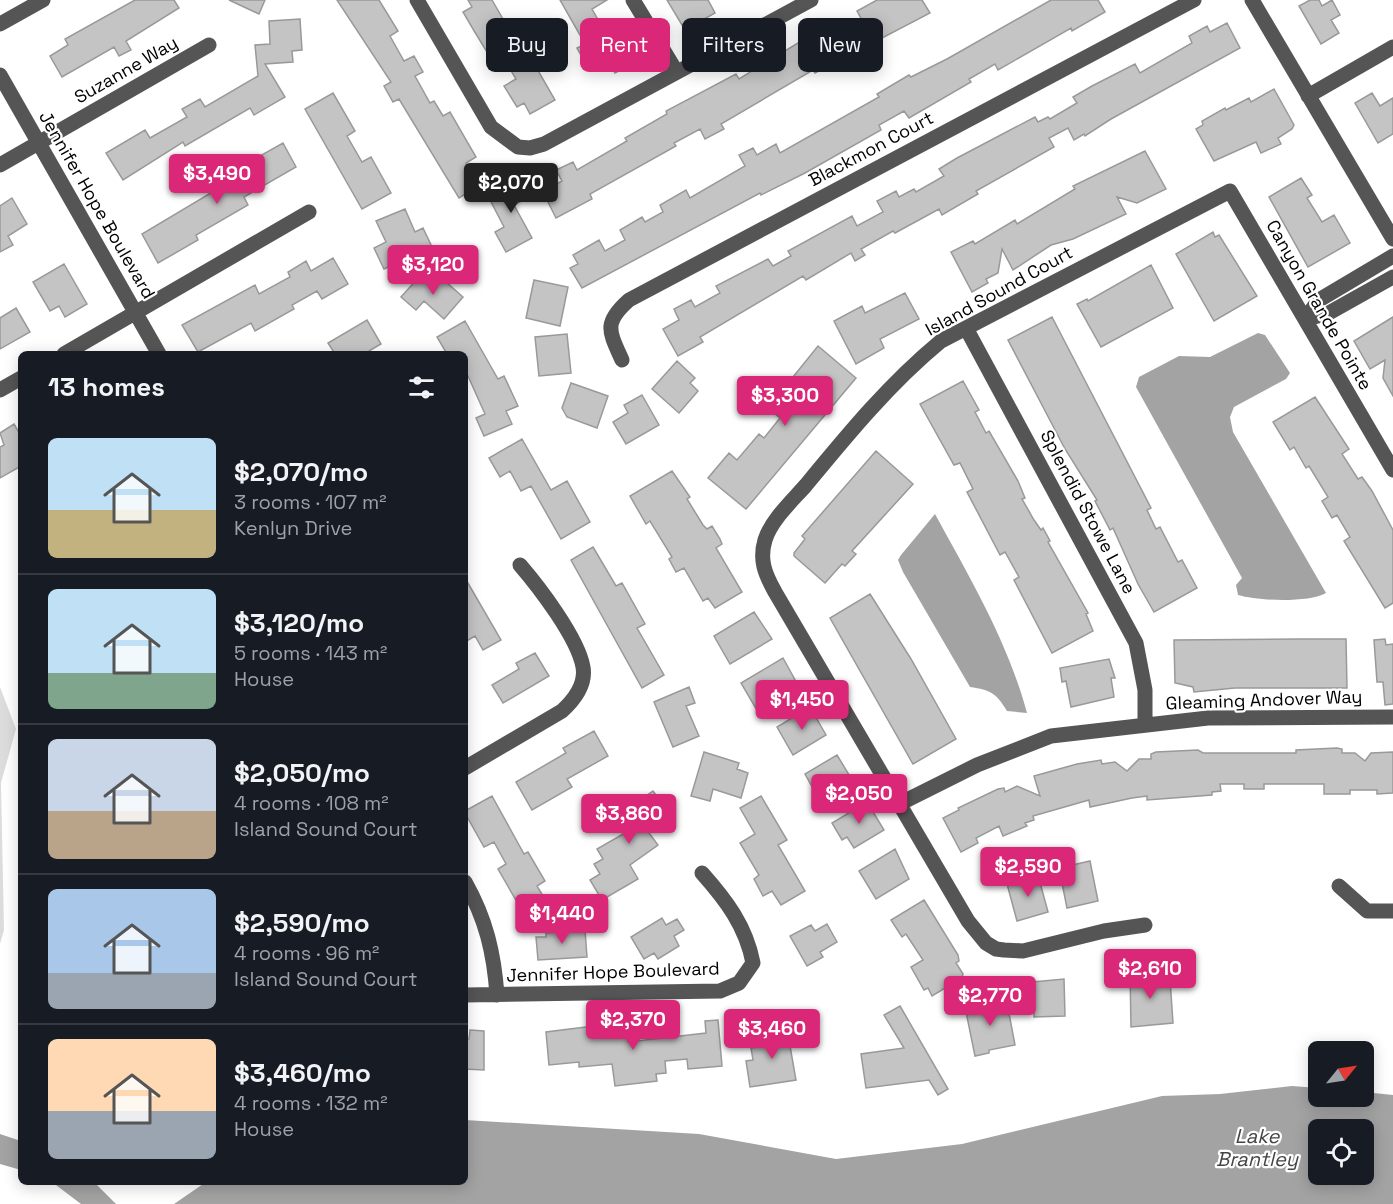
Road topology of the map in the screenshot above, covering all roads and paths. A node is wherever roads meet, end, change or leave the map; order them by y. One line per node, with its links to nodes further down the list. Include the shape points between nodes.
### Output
1 (43, 0): 7 (street)
2 (417, 0): 10 (street, via 491,128 518,147 544,144)
3 (633, 0): 10 (street)
4 (811, 0): 10 (street)
5 (1194, 0): 25 (street, Blackmon Court, via 629,300 611,320 609,331)
6 (1252, 0): 12 (street)
7 (0, 24)
8 (209, 45): 13 (street, Suzanne Way)
9 (1393, 47): 12 (street)
10 (676, 71)
11 (0, 75): 13 (street, Jennifer Hope Boulevard)
12 (1308, 96): 17 (street)
13 (38, 143): 14 (street, Suzanne Way); 20 (street, Jennifer Hope Boulevard)
14 (0, 165)
15 (1230, 191): 21 (street, Canyon Grande Pointe); 22 (street, Island Sound Court)
16 (309, 212): 20 (street)
17 (1393, 239)
18 (1393, 256): 21 (street, via 1319,300)
19 (1393, 277): 21 (street, via 1328,314)
20 (137, 312): 23 (street); 24 (street, Jennifer Hope Boulevard)
21 (1305, 319): 28 (street, Canyon Grande Pointe)
22 (966, 328): 31 (street, Splendid Stowe Lane, via 1136,643 1145,690); 33 (street, Island Sound Court, via 941,341 911,366 864,415 785,509 765,537 761,556 764,572 775,592)
23 (68, 351)
24 (157, 351)
25 (622, 360)
26 (18, 380): 27 (street)
27 (0, 390)
28 (1393, 470)
29 (520, 565): 32 (street, via 542,590 578,652 582,682 574,699 562,711)
30 (1393, 717): 31 (street, Gleaming Andover Way, via 1208,718)
31 (1145, 724): 33 (street, Gleaming Andover Way, via 1051,736 977,765)
32 (468, 766)
33 (899, 804): 38 (street, Island Sound Court, via 968,921 996,950 1023,951)
34 (702, 873): 40 (street, Jennifer Hope Boulevard, via 727,901 749,942 753,963 739,983 720,992)
35 (1339, 886): 37 (street, via 1367,911)
36 (468, 888): 40 (street, via 489,934)
37 (1393, 911)
38 (1145, 925)
39 (468, 995): 40 (street, Jennifer Hope Boulevard)
40 (497, 995)

